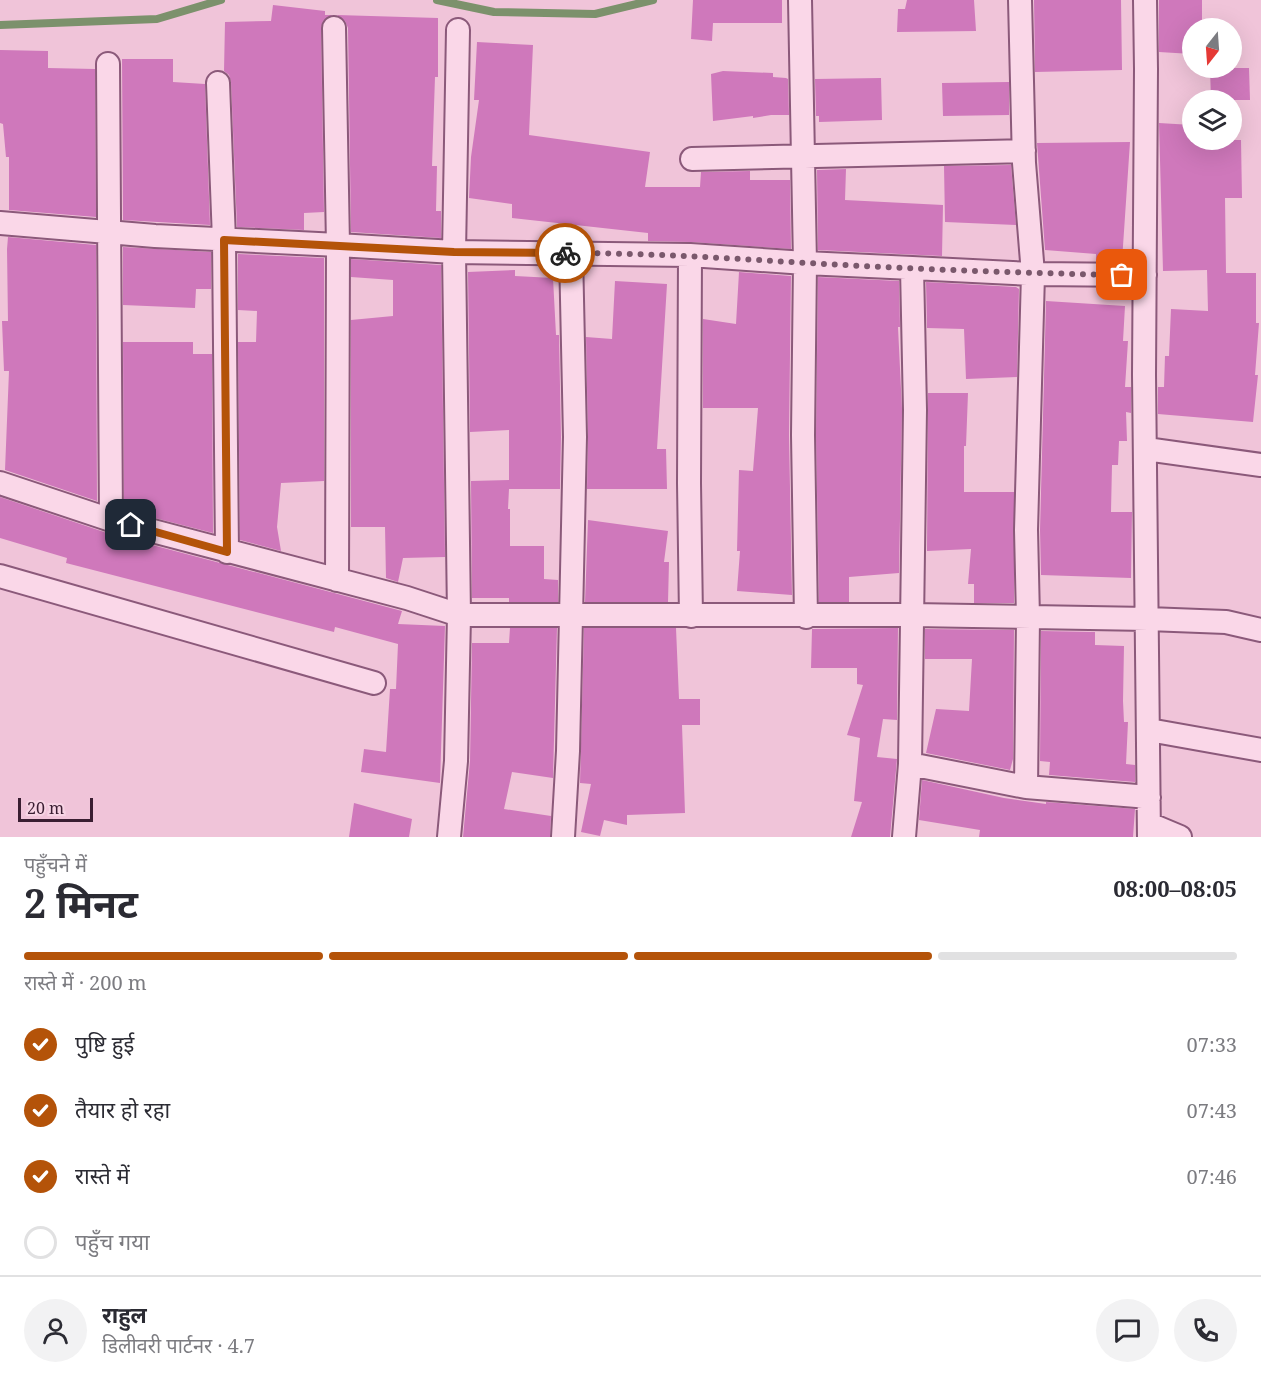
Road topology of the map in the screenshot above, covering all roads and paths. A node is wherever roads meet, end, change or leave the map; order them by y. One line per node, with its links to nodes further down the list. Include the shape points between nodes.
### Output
1 (800, 0): 9 (street)
2 (1020, 0): 8 (street)
3 (1144, 0): 21 (street)
4 (334, 28): 14 (street)
5 (458, 30): 15 (street)
6 (108, 64): 12 (street)
7 (218, 83): 13 (street)
8 (1024, 151): 9 (street); 20 (street)
9 (802, 158): 10 (street); 18 (street)
10 (692, 159)
11 (0, 223): 12 (street)
12 (109, 232): 13 (street); 25 (street)
13 (224, 240): 14 (street); 26 (street)
14 (338, 245): 15 (street); 28 (street)
15 (454, 252): 16 (street); 29 (street)
16 (571, 253): 17 (street); 30 (street, via 575,437)
17 (690, 255): 18 (street); 32 (street)
18 (805, 263): 19 (street); 33 (street)
19 (912, 268): 20 (street); 31 (street)
20 (1033, 274): 21 (street); 34 (street, via 1026,530)
21 (1145, 275): 22 (street)
22 (1146, 449): 23 (street); 35 (street)
23 (1261, 465)
24 (0, 483): 25 (street)
25 (111, 520): 26 (street)
26 (227, 552): 28 (street)
27 (0, 576): 37 (street)
28 (337, 580): 29 (street)
29 (459, 615): 30 (street); 44 (street, via 456,761)
30 (570, 615): 32 (street); 45 (street)
31 (913, 615): 33 (street); 34 (street); 40 (street)
32 (691, 616): 33 (street)
33 (806, 617)
34 (1028, 618): 35 (street); 41 (street)
35 (1148, 619): 36 (street, via 1226,622); 38 (street)
36 (1261, 630)
37 (374, 683)
38 (1149, 730): 39 (street); 42 (street)
39 (1261, 750)
40 (910, 764): 41 (street); 46 (street)
41 (1026, 787): 42 (street)
42 (1149, 797): 43 (street)
43 (1149, 830): 47 (street)
44 (449, 837)
45 (563, 837)
46 (904, 837)
47 (1180, 837)

